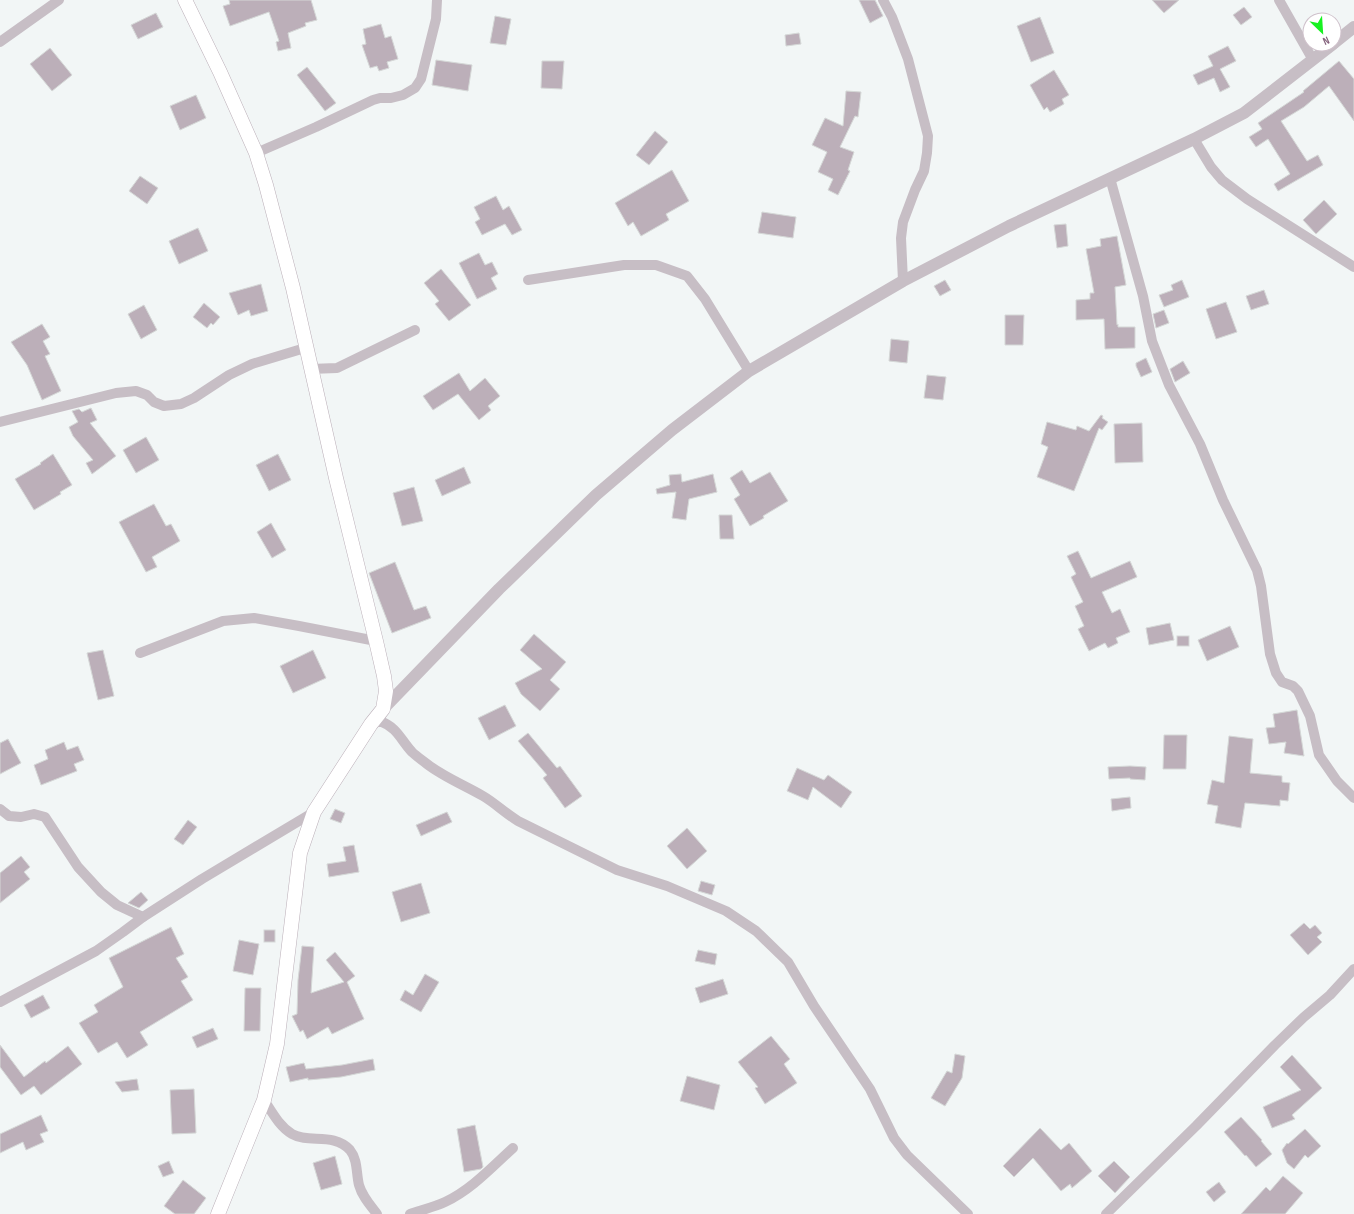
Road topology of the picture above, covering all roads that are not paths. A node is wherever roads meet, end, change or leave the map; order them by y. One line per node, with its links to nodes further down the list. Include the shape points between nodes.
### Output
1 (59, 0): 8 (street)
2 (185, 0): 12 (main road)
3 (437, 0): 12 (street, via 436,19 421,79 415,88 403,95 373,100)
4 (883, 0): 16 (street, via 908,59 928,136 924,171 914,190 900,238)
5 (1279, 0): 10 (street)
6 (1354, 27): 7 (street)
7 (1342, 37)
8 (0, 42)
9 (1324, 52): 10 (street)
10 (1313, 60): 11 (street, via 1244,112)
11 (1194, 139): 13 (street); 14 (street, via 1222,180 1247,200)
12 (256, 153): 18 (main road, via 293,288)
13 (1110, 178): 16 (street, via 1009,226); 26 (street, via 1141,288 1152,341 1169,385 1200,444 1223,500 1257,570 1270,654 1276,673 1282,682 1298,691 1310,716 1319,755 1336,781)
14 (1354, 267)
15 (528, 280): 20 (street, via 624,265 656,265 687,276 706,299)
16 (903, 281): 20 (street)
17 (415, 330): 19 (street, via 337,368)
18 (305, 348): 19 (main road); 21 (street, via 252,364 181,404 164,406 136,391 116,393)
19 (310, 369): 22 (main road)
20 (749, 371): 24 (street, via 672,430 596,495 499,589)
21 (0, 422)
22 (376, 641): 23 (street, via 254,618 223,621); 24 (main road, via 386,691)
23 (140, 654)
24 (383, 709): 25 (main road)
25 (371, 724): 28 (main road); 37 (street, via 380,721 388,724 412,752 428,765 450,780 484,796 518,821 617,870 667,886 726,911 756,930 788,962 814,1006 870,1089 894,1138 907,1155)
26 (1354, 798)
27 (0, 809): 29 (street, via 9,816 34,814 45,817 78,867 101,892 117,905)
28 (314, 812): 29 (street); 32 (main road, via 300,853 277,1044)
29 (143, 917): 31 (street, via 96,951)
30 (1354, 969): 38 (street)
31 (0, 1002)
32 (264, 1100): 34 (main road); 35 (street, via 282,1126 292,1134 340,1142 349,1150 354,1156 359,1185 366,1201)
33 (513, 1148): 36 (street, via 459,1195)
34 (218, 1214)
35 (377, 1214)
36 (410, 1214)
37 (968, 1214)
38 (1106, 1214)

